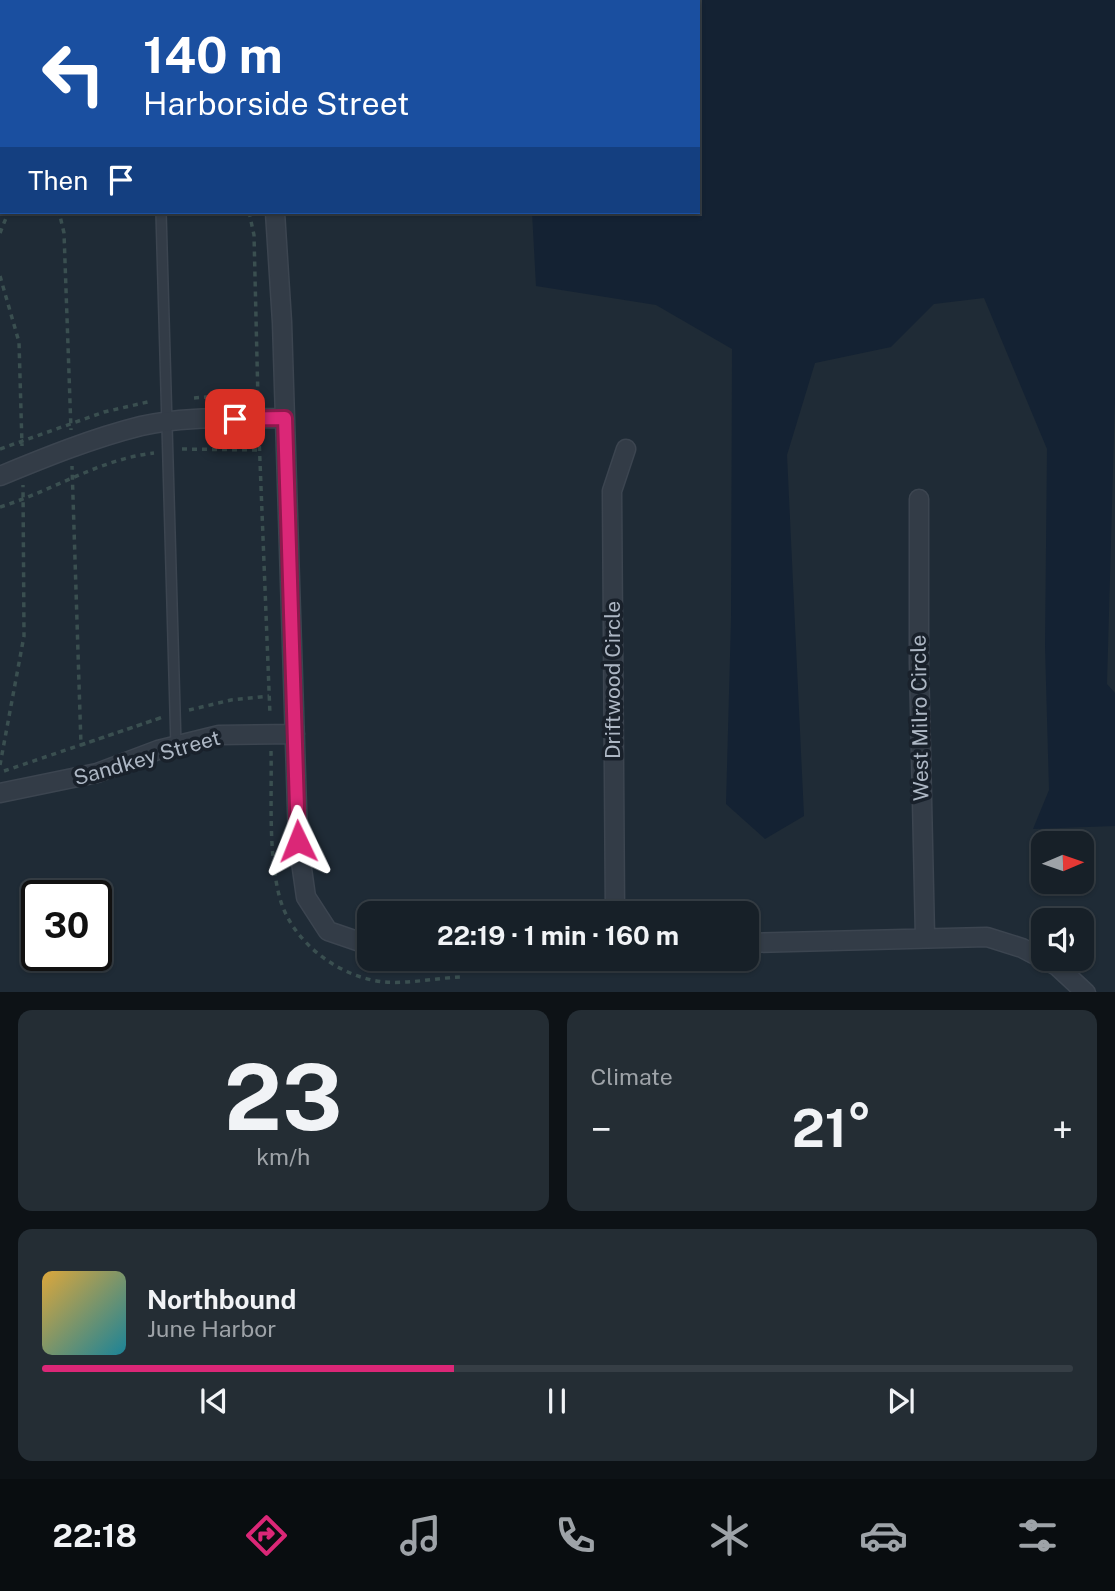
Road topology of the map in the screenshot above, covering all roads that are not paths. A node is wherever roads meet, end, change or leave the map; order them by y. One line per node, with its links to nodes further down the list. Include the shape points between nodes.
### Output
1 (161, 214): 4 (lane)
2 (275, 214): 3 (street)
3 (285, 418): 4 (street); 8 (street)
4 (169, 422): 6 (street, via 72,448); 9 (lane)
5 (626, 449): 11 (street, Driftwood Circle, via 612,491)
6 (0, 476)
7 (919, 499): 12 (street, West Milro Circle)
8 (295, 734): 9 (street, Sandkey Street, via 219,735); 13 (street, via 298,841 306,897 328,931)
9 (176, 746): 10 (street, Sandkey Street, via 97,773)
10 (0, 793)
11 (614, 901)
12 (925, 937): 14 (street); 15 (street, via 987,937)
13 (357, 942)
14 (759, 943)
15 (1031, 954)
16 (1063, 971): 17 (street)
17 (1086, 992)

